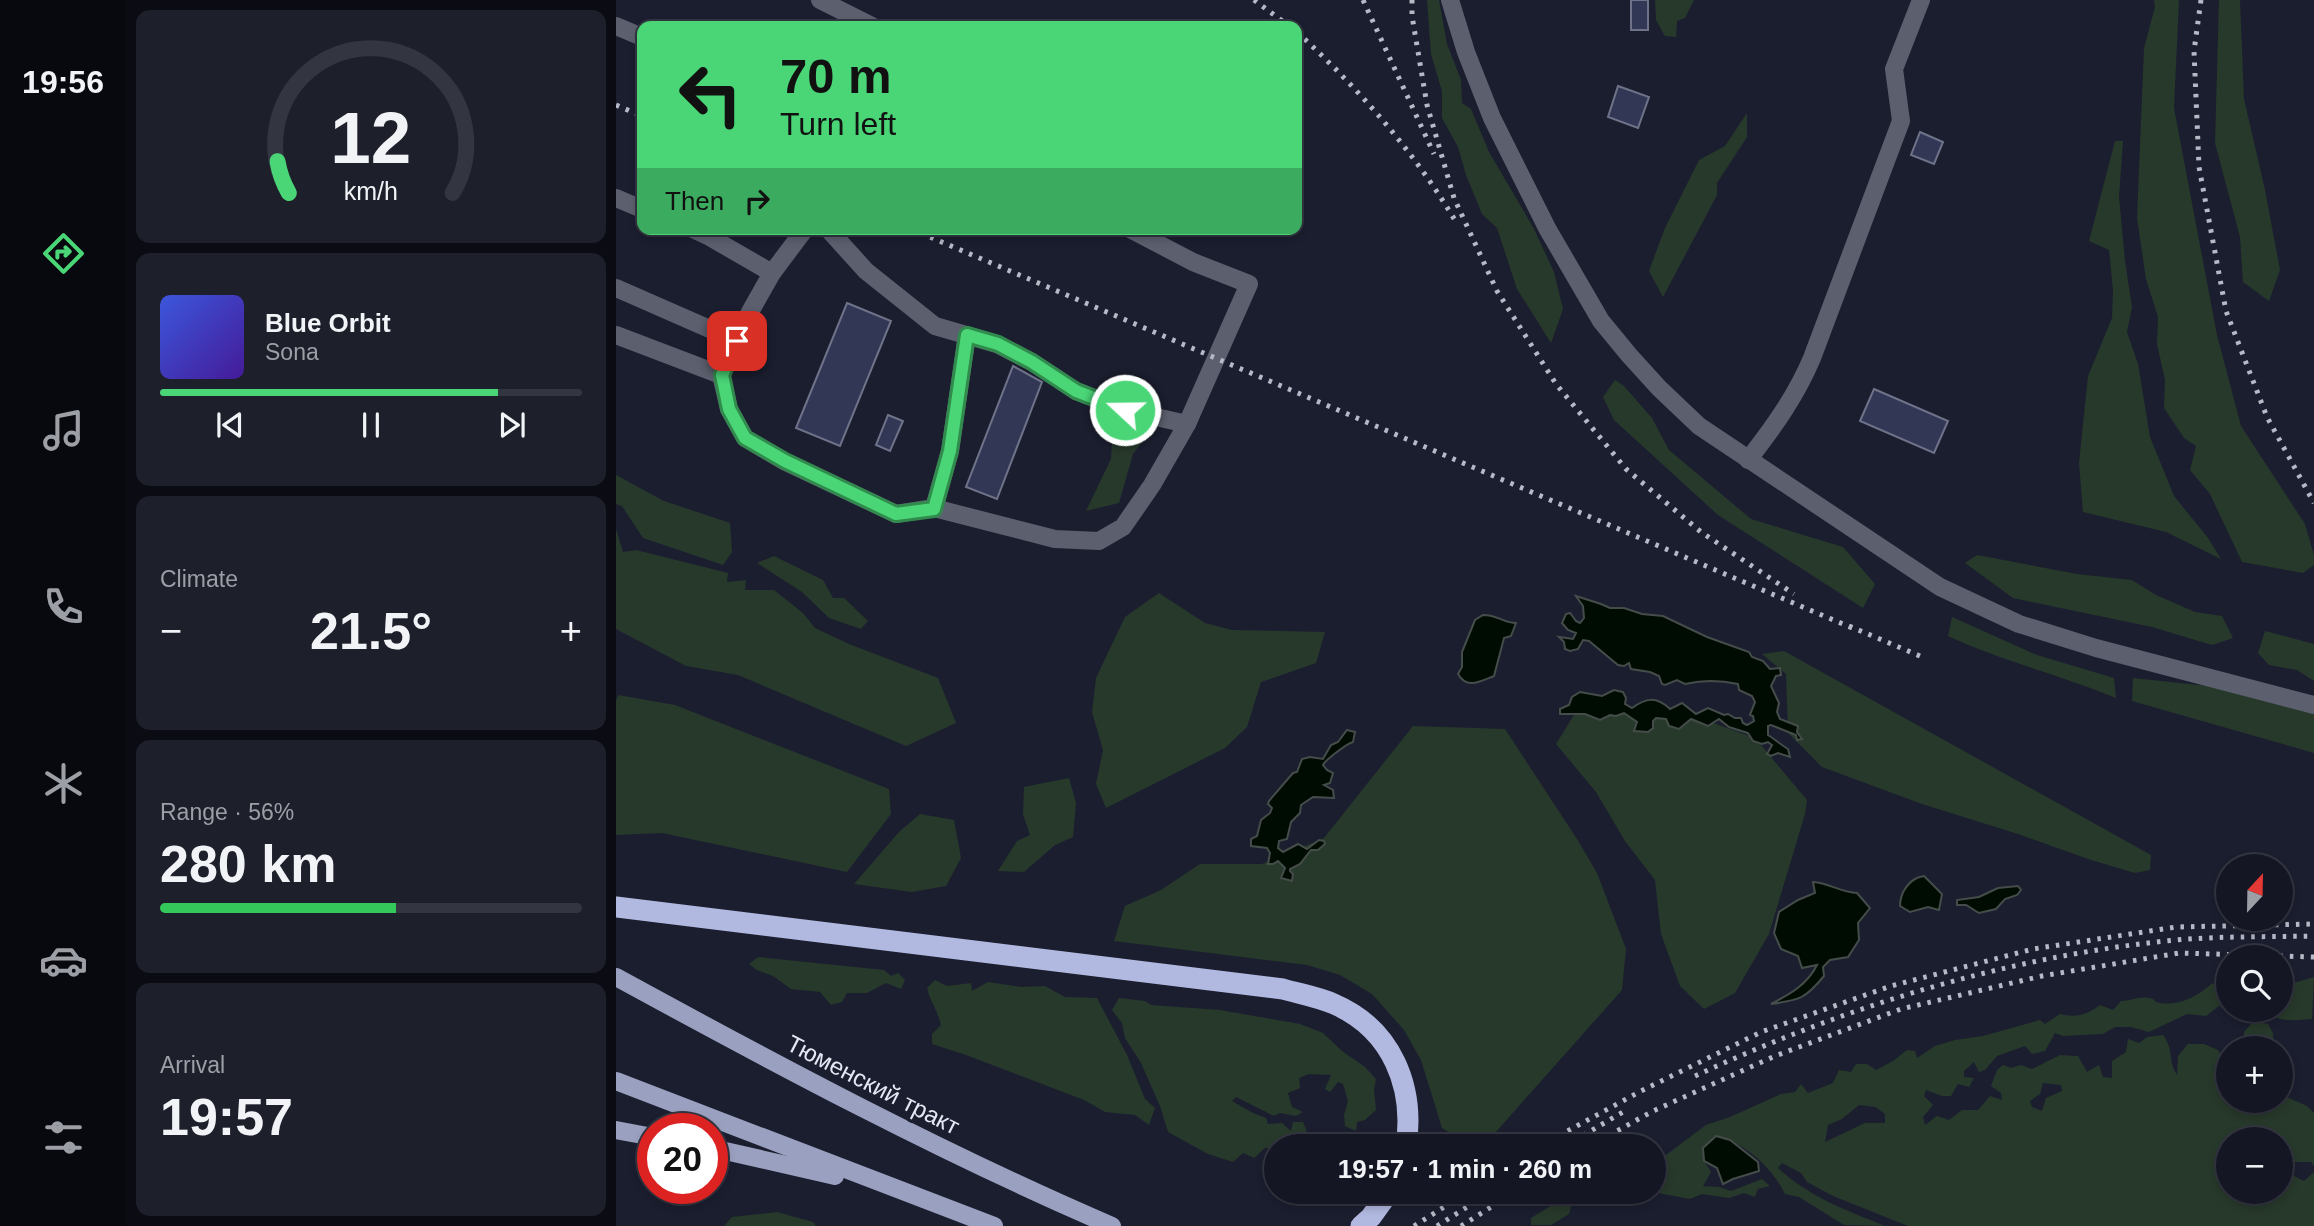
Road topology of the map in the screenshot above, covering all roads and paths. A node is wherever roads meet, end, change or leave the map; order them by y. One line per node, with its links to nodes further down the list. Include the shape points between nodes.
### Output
1 (820, 0): 4 (street)
2 (1450, 0): 20 (street, via 1492,118 1547,228 1601,321 1699,426)
3 (1921, 0): 20 (street, via 1894,69 1900,121 1846,268 1802,382)
4 (862, 21)
5 (616, 26): 6 (street)
6 (637, 35)
7 (616, 198): 8 (street)
8 (637, 207)
9 (706, 235): 13 (street)
10 (800, 235): 13 (street)
11 (833, 235): 16 (street, via 866,271 909,307 935,326)
12 (1141, 235): 19 (street, via 1192,262 1249,284)
13 (772, 273): 17 (street)
14 (616, 288): 17 (street)
15 (616, 335): 18 (street)
16 (967, 335): 19 (street, via 998,344 1076,391 1125,410); 21 (street, via 950,451)
17 (737, 341): 18 (street)
18 (722, 375): 21 (street, via 729,409 745,438 896,514)
19 (1187, 424): 21 (street, via 1123,527 1099,541 1055,539)
20 (1748, 460): 22 (street, via 1940,587 1980,608 2096,648)
21 (934, 509)
22 (2314, 705)
23 (616, 907): 30 (highway, via 1283,989 1310,996 1360,1018 1381,1038 1402,1076)
24 (616, 977): 26 (main road, Тюменский тракт)
25 (616, 984): 26 (main road)
26 (686, 1015): 35 (main road, Тюменский тракт, via 885,1121)
27 (616, 1081): 32 (main road)
28 (616, 1130): 29 (main road)
29 (637, 1134)
30 (1408, 1134)
31 (728, 1151): 32 (main road)
32 (910, 1195): 34 (main road)
33 (1380, 1204): 36 (highway)
34 (994, 1226)
35 (1112, 1226)
36 (1361, 1226)

